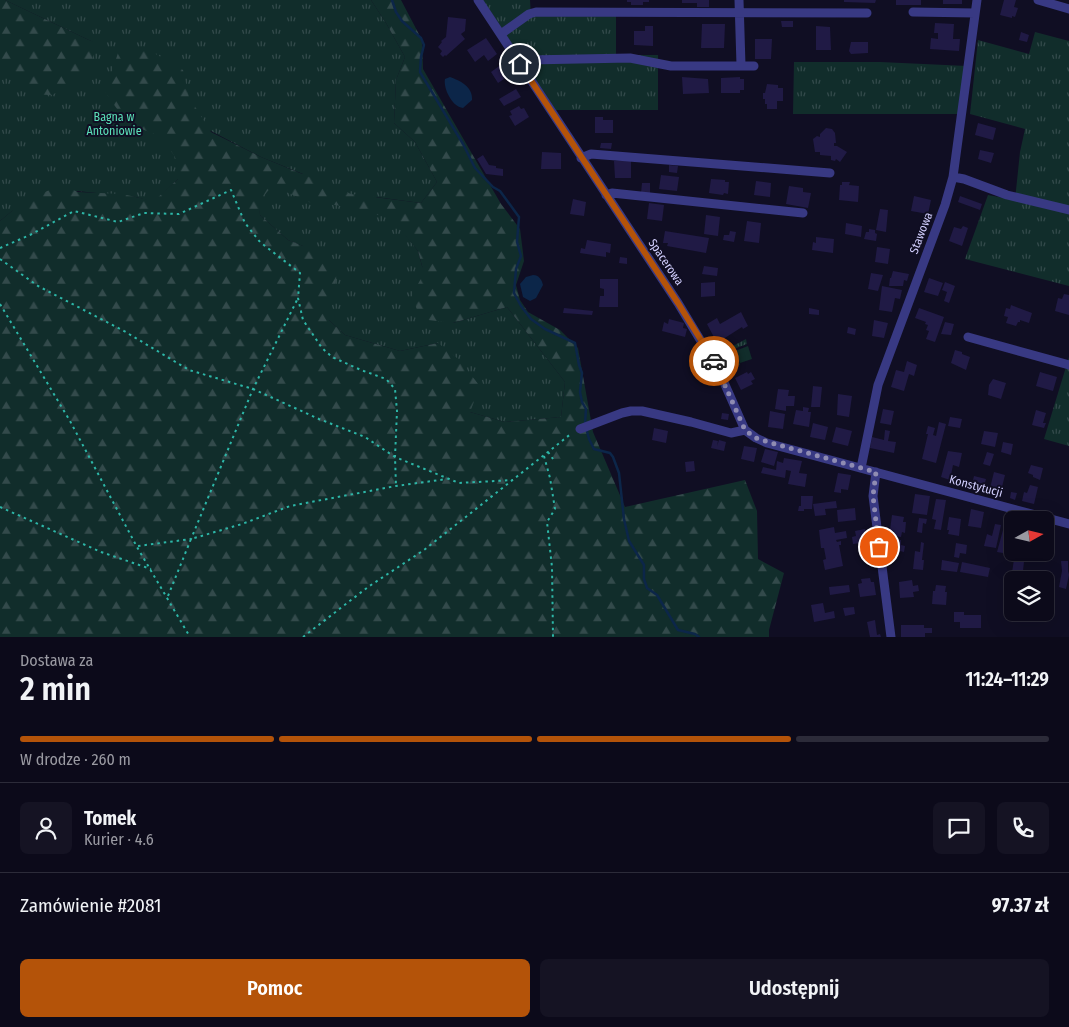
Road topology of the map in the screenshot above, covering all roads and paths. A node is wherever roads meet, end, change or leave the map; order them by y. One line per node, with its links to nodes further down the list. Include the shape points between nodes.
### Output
1 (478, 0): 10 (street, Spacerowa)
2 (739, 0): 6 (street)
3 (977, 0): 9 (street, Stawowa)
4 (1038, 0): 5 (street)
5 (1069, 9)
6 (738, 12): 8 (street); 10 (street, via 536,12); 12 (street)
7 (913, 12): 9 (street)
8 (867, 13)
9 (975, 13): 16 (street, Stawowa)
10 (501, 34): 11 (street, Spacerowa)
11 (520, 64): 12 (street, via 528,60 630,58 672,66); 14 (street, Spacerowa)
12 (741, 66): 13 (street)
13 (754, 66)
14 (582, 158): 15 (street, via 591,154); 17 (street, Spacerowa)
15 (830, 173)
16 (953, 177): 18 (street, via 1007,195); 33 (street, Stawowa, via 878,384)
17 (606, 195): 19 (street, via 612,193); 28 (street, Spacerowa, via 714,360)
18 (1069, 210)
19 (803, 213)
20 (0, 248): 22 (path, via 74,211 118,222 144,213 179,214 231,190 244,223 260,242 300,273)
21 (0, 259): 26 (path, via 38,286 189,370)
22 (298, 298): 26 (path); 30 (path, via 303,320 322,348 332,357 386,379 394,389 397,411)
23 (0, 304): 41 (path, via 70,421)
24 (968, 337): 25 (street)
25 (1069, 365)
26 (253, 389): 30 (path, via 365,437); 40 (path)
27 (580, 429): 28 (street, via 622,413 642,411 731,433); 29 (path)
28 (745, 430): 33 (street, via 763,441)
29 (548, 452): 31 (path); 32 (path)
30 (395, 456): 35 (path); 37 (path)
31 (544, 456): 36 (path); 46 (path, via 555,509 547,522 552,567)
32 (553, 458)
33 (861, 468): 34 (street)
34 (876, 472): 39 (street, Konstytucji); 47 (street, via 873,500)
35 (450, 479): 36 (path, via 459,483); 37 (path)
36 (513, 480): 45 (path, via 424,550 368,587)
37 (396, 486): 40 (path, via 290,506)
38 (0, 507): 42 (path, via 101,552)
39 (1069, 524)
40 (191, 539): 41 (path); 43 (path)
41 (137, 546): 42 (path)
42 (151, 569): 43 (path)
43 (168, 597): 44 (path)
44 (190, 637)
45 (303, 637)
46 (553, 637)
47 (891, 637)

